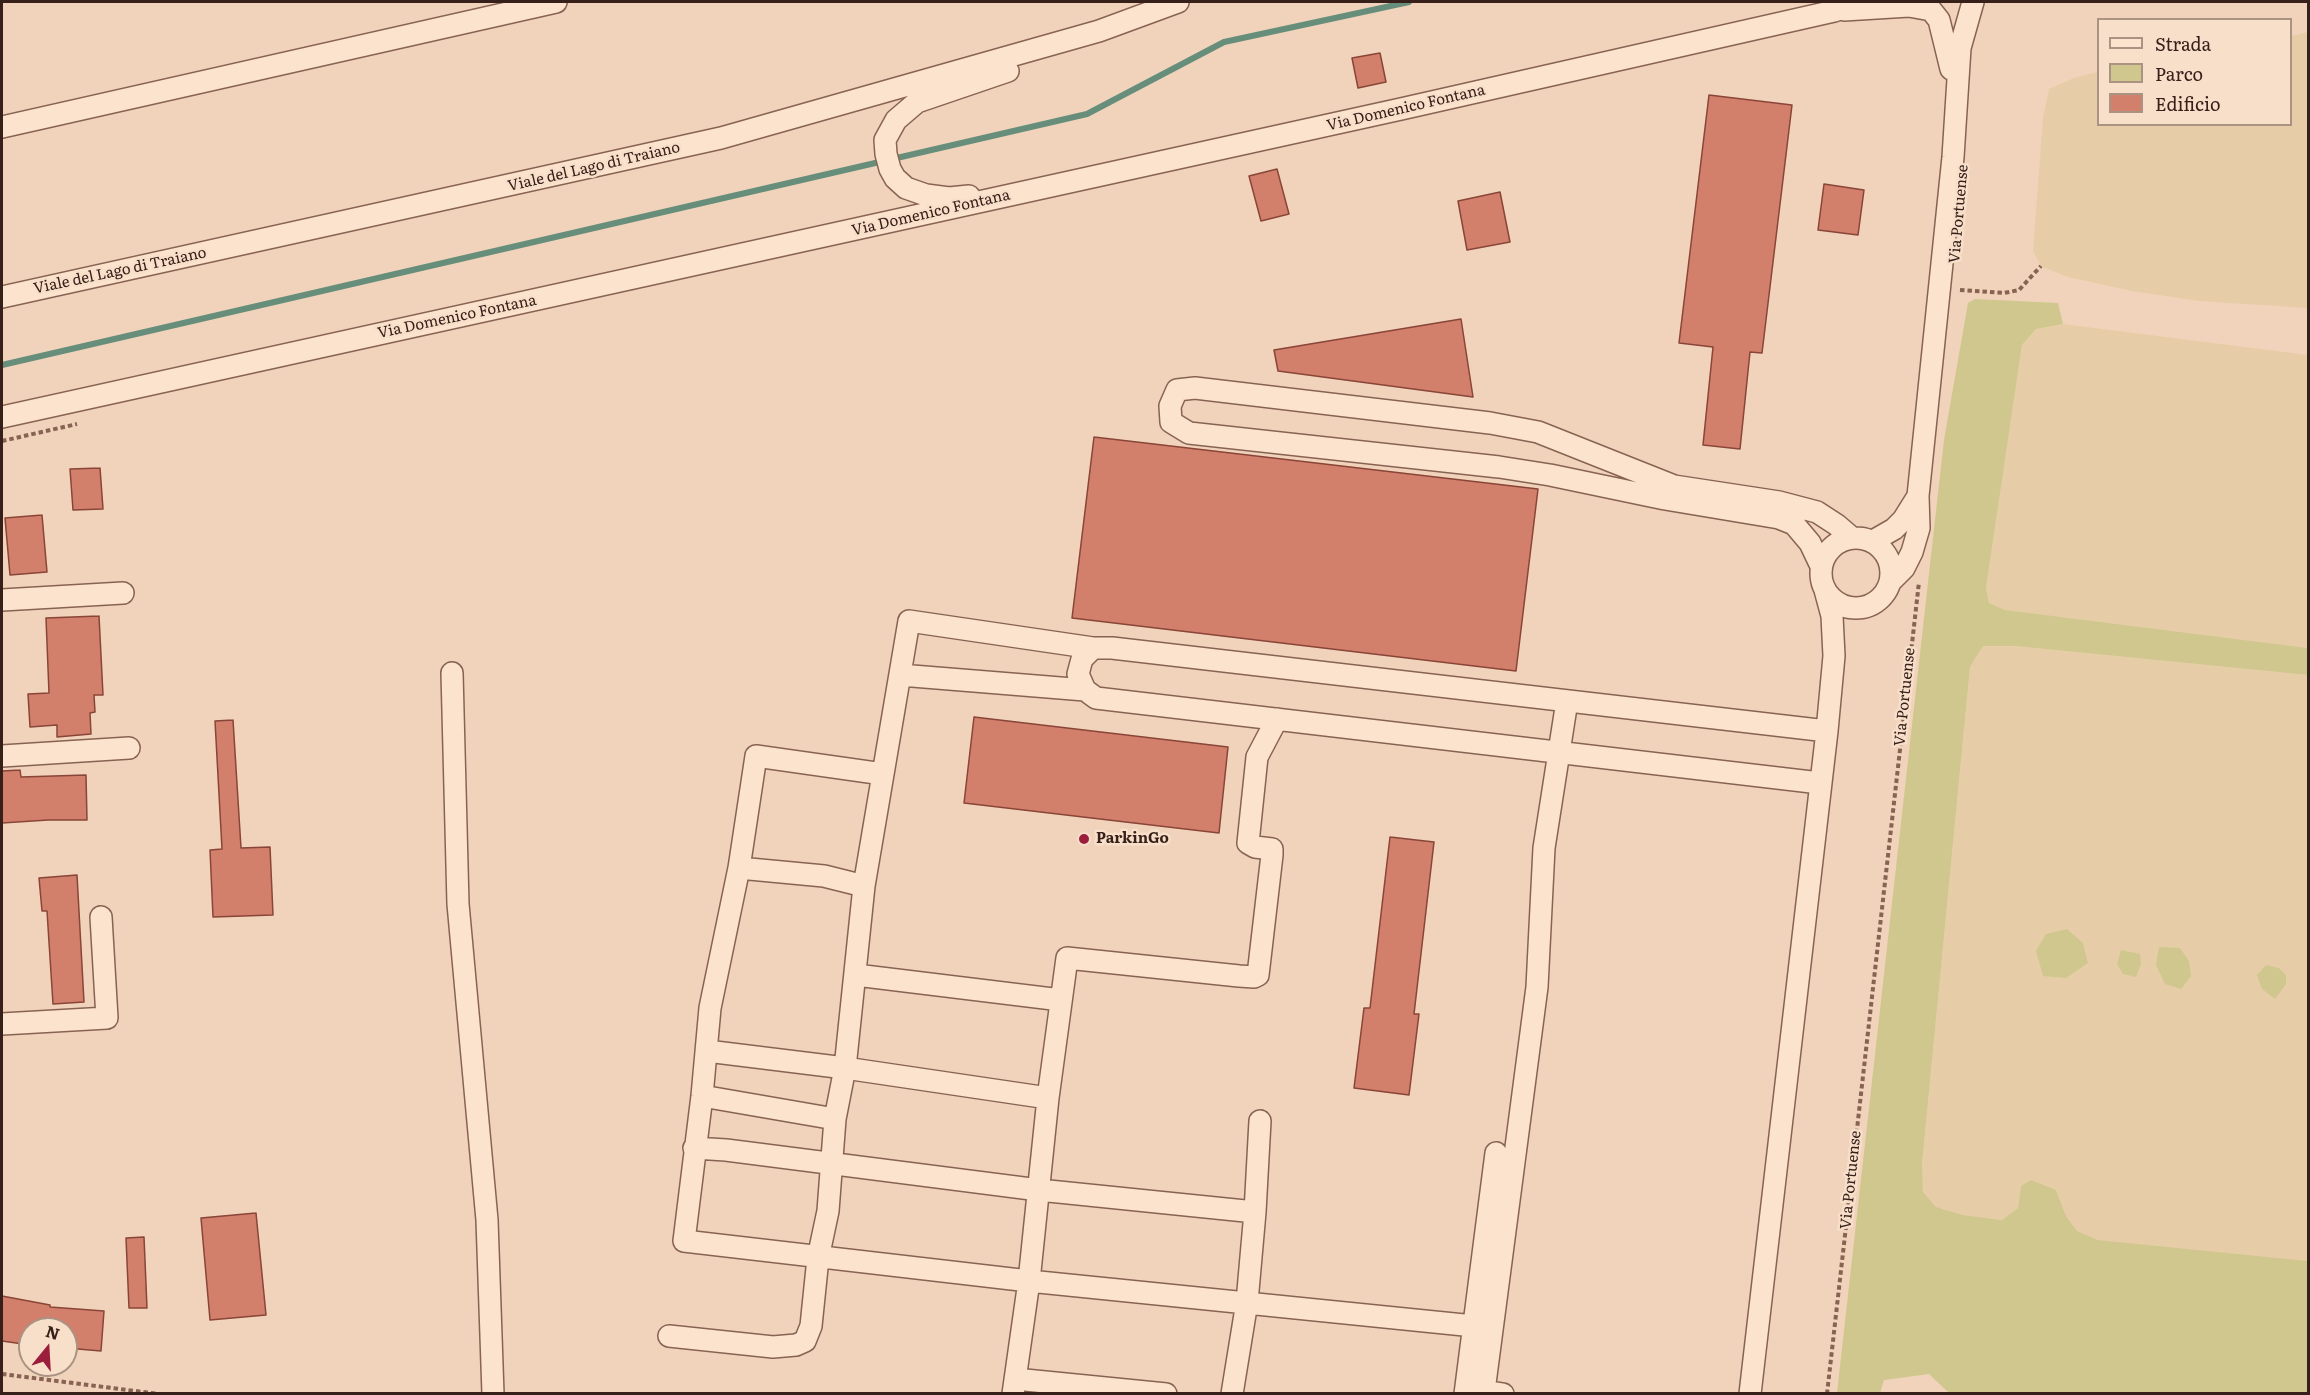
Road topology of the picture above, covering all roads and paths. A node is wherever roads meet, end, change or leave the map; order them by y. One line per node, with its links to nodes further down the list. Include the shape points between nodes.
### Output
1 (556, 2): 8 (street)
2 (1173, 2): 6 (street, Viale del Lago di Traiano)
3 (1859, 2): 5 (street, Via Domenico Fontana)
4 (1973, 2): 7 (street, Via Portuense, via 1960,48)
5 (1834, 11): 7 (street, Via Portuense, via 1909,6 1931,10 1944,37); 9 (street, Via Domenico Fontana)
6 (1100, 31): 9 (street, via 1018,67 917,102 896,120 885,140 895,178 906,188 926,195 950,198); 12 (street, Viale del Lago di Traiano, via 720,138)
7 (1956, 99): 11 (street, Via Portuense)
8 (2, 126)
9 (1054, 186): 13 (street, Via Domenico Fontana)
10 (2041, 266): 11 (path, via 2019,290 2004,293)
11 (1938, 288): 16 (street, Via Portuense)
12 (2, 297)
13 (2, 417)
14 (87, 422): 15 (path)
15 (2, 441)
16 (1918, 496): 18 (street, Via Portuense, via 1903,520); 20 (street, Via Portuense, via 1919,528 1912,552)
17 (1851, 537): 18 (street); 19 (street, via 1831,547); 19 (street, via 1816,512 1779,502 1674,486 1538,432 1195,388 1177,390 1170,406 1171,422 1189,433 1499,467 1779,518 1794,524 1810,543)
18 (1873, 542): 20 (street, via 1886,554)
19 (1821, 567): 22 (street)
20 (1891, 581): 25 (street, via 1878,601)
21 (1919, 581): 70 (path, Via Portuense)
22 (1825, 590): 25 (street, via 1833,600); 27 (street, via 1832,616)
23 (123, 593): 24 (street)
24 (2, 600)
25 (1856, 609): 27 (street)
26 (1093, 648): 29 (street, via 909,621); 30 (street, via 1082,659 1078,674); 31 (street)
27 (1834, 656): 33 (street)
28 (452, 673): 64 (street, via 458,893 487,1220)
29 (900, 675): 30 (street); 37 (street)
30 (1085, 690): 32 (street, via 1096,698)
31 (1567, 701): 33 (street); 35 (street)
32 (1277, 719): 35 (street); 43 (street, via 1257,757 1248,843 1272,849 1258,975 1067,958)
33 (1827, 731): 38 (street)
34 (129, 748): 36 (street)
35 (1559, 752): 38 (street); 68 (street, via 1544,848 1537,987 1484,1391)
36 (2, 756)
37 (883, 774): 39 (street, via 756,756); 40 (street)
38 (1820, 783): 69 (street)
39 (739, 868): 40 (street, via 824,876); 45 (street, via 710,1008)
40 (864, 886): 42 (street)
41 (101, 916): 44 (street, via 107,1018)
42 (856, 975): 43 (street); 46 (street)
43 (1061, 1000): 48 (street)
44 (2, 1024)
45 (707, 1051): 46 (street); 47 (street)
46 (845, 1068): 48 (street); 49 (street)
47 (702, 1096): 49 (street); 51 (street)
48 (1048, 1098): 54 (street)
49 (836, 1119): 53 (street)
50 (1260, 1121): 55 (street)
51 (694, 1148): 53 (street); 56 (street, via 684,1241)
52 (1496, 1153): 59 (street)
53 (831, 1165): 54 (street); 56 (street, via 828,1211)
54 (1039, 1190): 55 (street); 57 (street)
55 (1255, 1212): 58 (street)
56 (818, 1258): 57 (street); 60 (street, via 811,1326 805,1341 773,1347)
57 (1029, 1281): 58 (street); 62 (street)
58 (1247, 1302): 59 (street); 66 (street)
59 (1474, 1326): 67 (street)
60 (669, 1336)
61 (2, 1374): 63 (path)
62 (1014, 1386): 65 (street)
63 (159, 1394)
64 (493, 1394)
65 (1166, 1394)
66 (1233, 1394)
67 (1465, 1394)
68 (1503, 1394)
69 (1750, 1394)
70 (1827, 1394)

